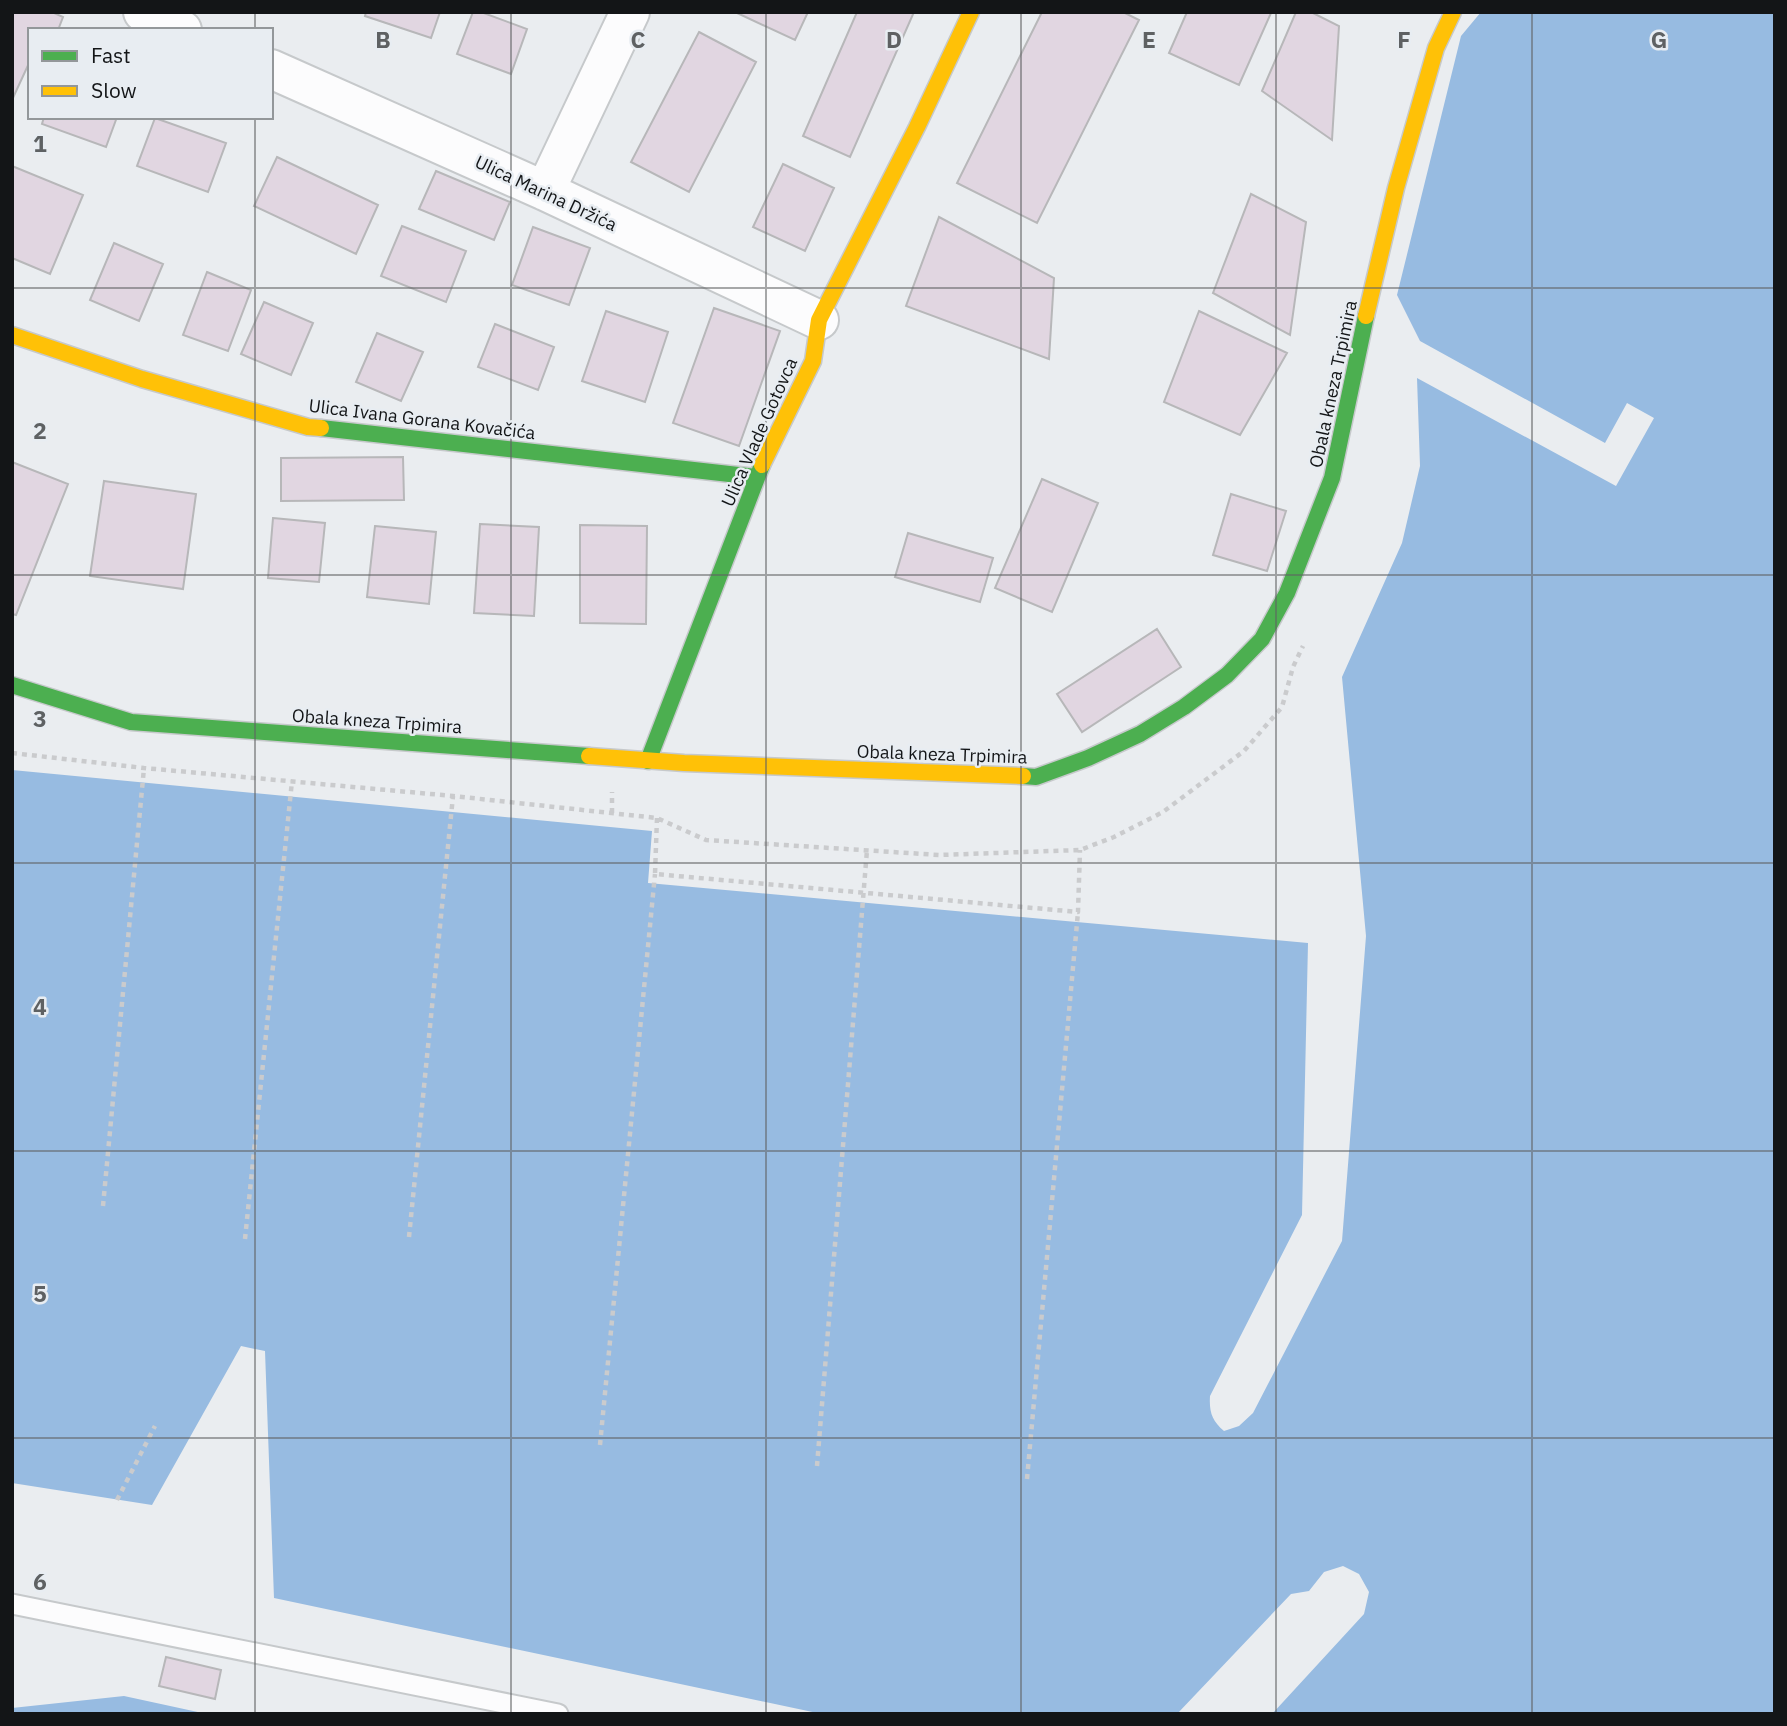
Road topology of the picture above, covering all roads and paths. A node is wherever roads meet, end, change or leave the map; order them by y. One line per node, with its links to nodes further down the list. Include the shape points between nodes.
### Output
1 (143, 12): 5 (street)
2 (630, 12): 7 (street)
3 (971, 12): 8 (street, Ulica Vlade Gotovca)
4 (1453, 12): 12 (street, Obala kneza Trpimira, via 1436,48 1393,201 1332,478 1287,593 1262,639 1227,674 1140,734 1036,776)
5 (178, 28)
6 (273, 70): 7 (street, Ulica Marina Držića)
7 (545, 191): 8 (street, Ulica Marina Držića)
8 (819, 320): 10 (street, Ulica Vlade Gotovca, via 813,361)
9 (12, 335): 10 (street, Ulica Ivana Gorana Kovačića, via 308,427)
10 (756, 477): 12 (street, Ulica Vlade Gotovca)
11 (12, 685): 12 (street, Obala kneza Trpimira, via 131,722)
12 (648, 761)
13 (144, 768): 22 (path)
14 (292, 781): 24 (path)
15 (453, 796): 23 (path)
16 (657, 818): 19 (path)
17 (867, 850): 20 (path)
18 (1080, 850): 21 (path)
19 (655, 874): 20 (path); 26 (path)
20 (864, 894): 21 (path); 27 (path)
21 (1078, 912): 28 (path)
22 (103, 1206)
23 (410, 1237)
24 (245, 1239)
25 (155, 1426): 29 (path)
26 (600, 1445)
27 (817, 1466)
28 (1027, 1479)
29 (117, 1500)
30 (12, 1604): 31 (lane)
31 (558, 1714)

